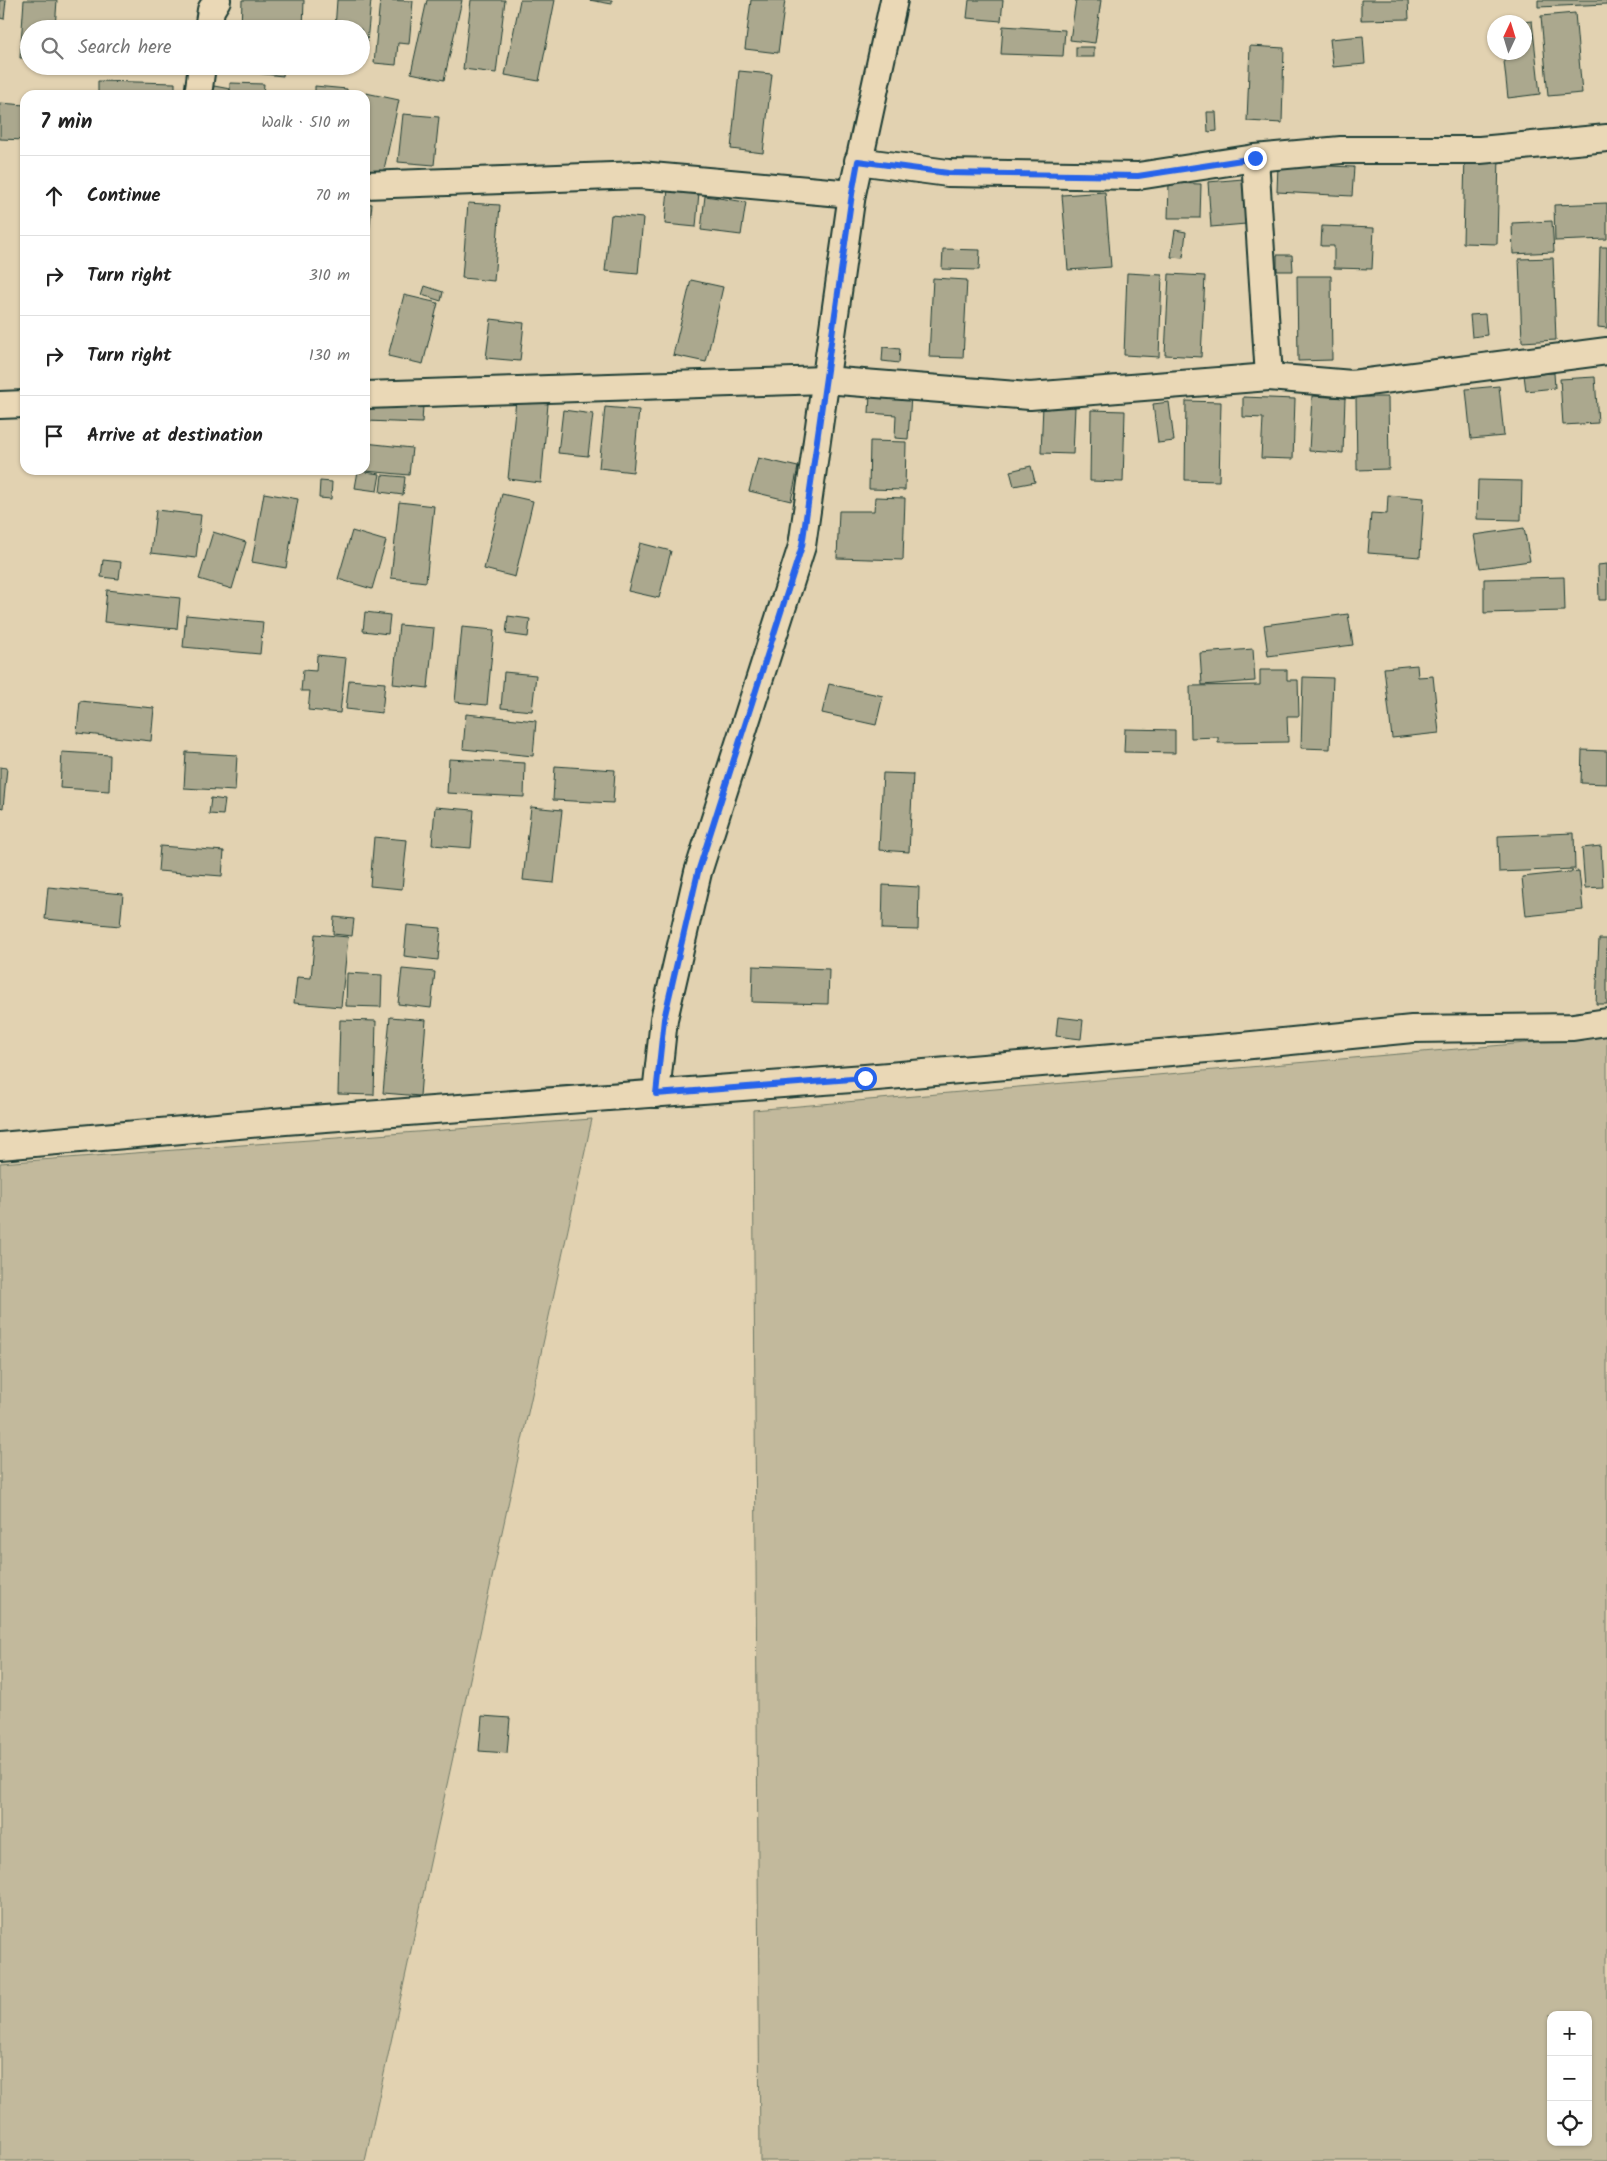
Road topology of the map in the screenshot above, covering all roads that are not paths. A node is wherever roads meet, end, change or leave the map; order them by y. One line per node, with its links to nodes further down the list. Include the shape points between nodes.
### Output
1 (217, 0): 3 (street)
2 (894, 0): 8 (street)
3 (209, 20)
4 (201, 75): 5 (street)
5 (199, 90)
6 (1607, 138): 7 (street, via 1480,150 1341,150)
7 (1255, 158): 8 (street, via 1138,176 948,173); 12 (street)
8 (858, 161): 10 (street)
9 (370, 185): 10 (street, via 640,175)
10 (852, 194): 13 (street)
11 (1607, 351): 12 (street, via 1352,384)
12 (1269, 377): 13 (street, via 1030,396)
13 (826, 380): 14 (street); 18 (street, via 802,546 698,872 664,1019)
14 (370, 395)
15 (20, 404): 16 (street)
16 (0, 405)
17 (1607, 1022): 18 (street, via 1574,1027 1412,1029 1222,1048)
18 (656, 1094): 19 (street)
19 (0, 1146)

